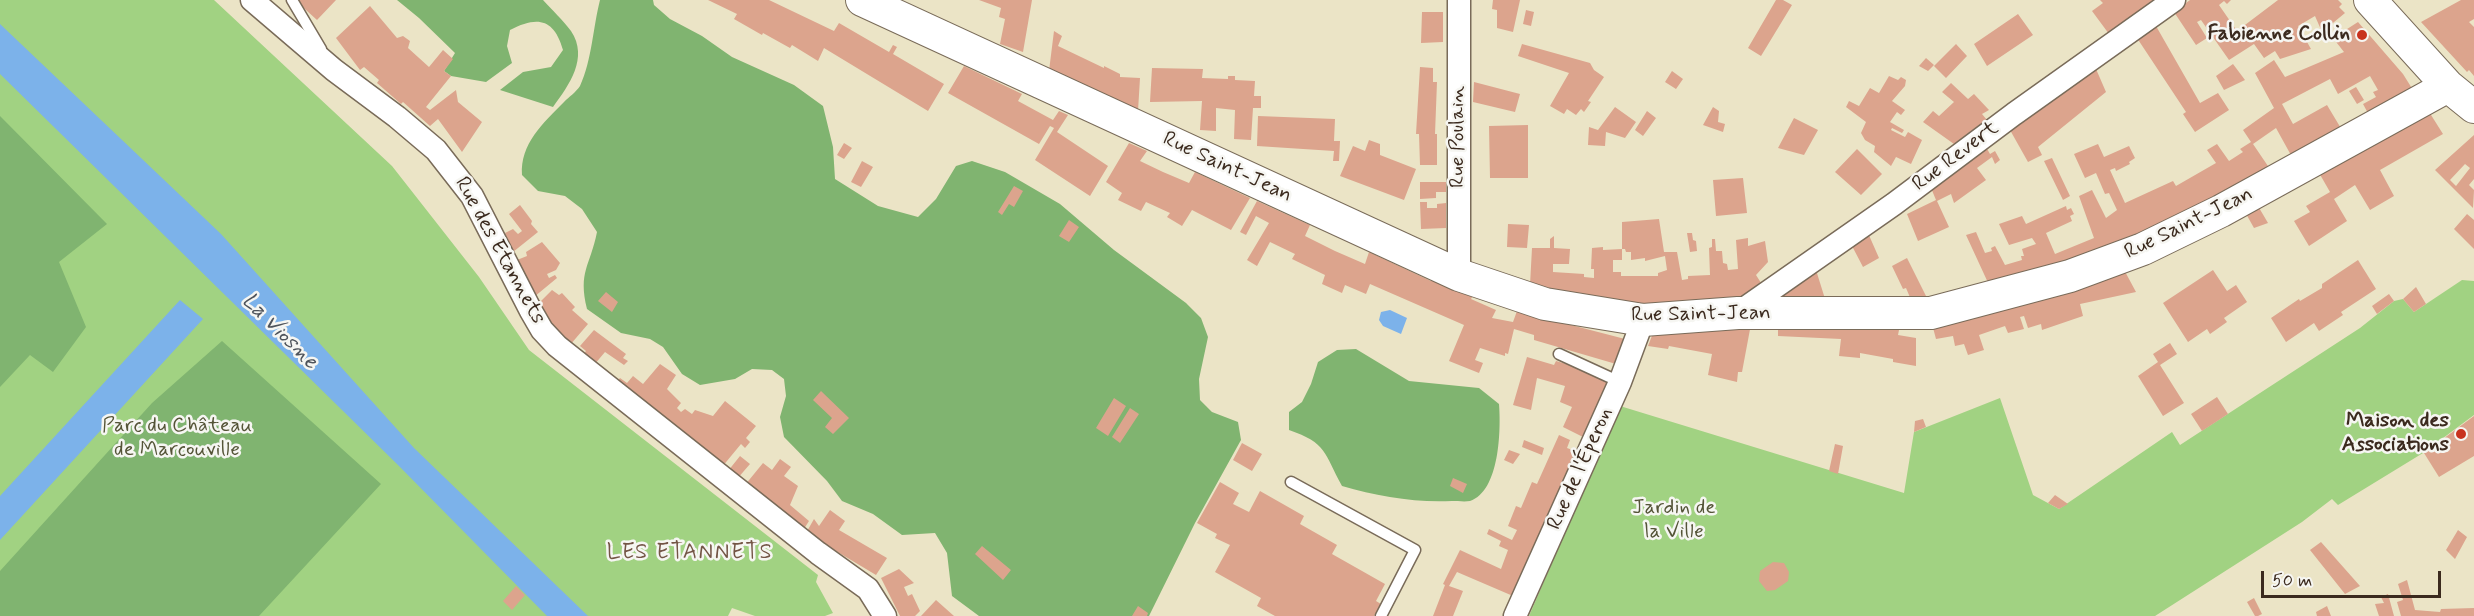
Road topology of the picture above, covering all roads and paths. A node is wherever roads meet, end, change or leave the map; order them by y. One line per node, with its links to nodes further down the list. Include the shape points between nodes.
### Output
1 (252, 0): 7 (street, Rue des Etannets)
2 (292, 0): 7 (lane)
3 (862, 0): 10 (street, Rue Saint-Jean)
4 (1459, 0): 10 (street, Rue Poulain)
5 (2174, 0): 11 (street, Rue Revert)
6 (2370, 0): 8 (street)
7 (334, 70): 16 (street, Rue des Etannets, via 426,140 458,176 542,330 557,346 868,589)
8 (2448, 86): 9 (street); 11 (street, Rue Saint-Jean, via 2221,211 2143,249 2070,276 1931,313)
9 (2474, 106)
10 (1459, 275): 12 (street, Rue Saint-Jean, via 1545,304)
11 (1738, 313): 12 (street, Rue Saint-Jean)
12 (1643, 320): 14 (street, Rue de l'Éperon)
13 (1559, 354): 14 (lane)
14 (1620, 382): 18 (street, Rue de l'Éperon)
15 (1291, 482): 17 (lane, via 1415,550)
16 (885, 616)
17 (1381, 616)
18 (1515, 616)

